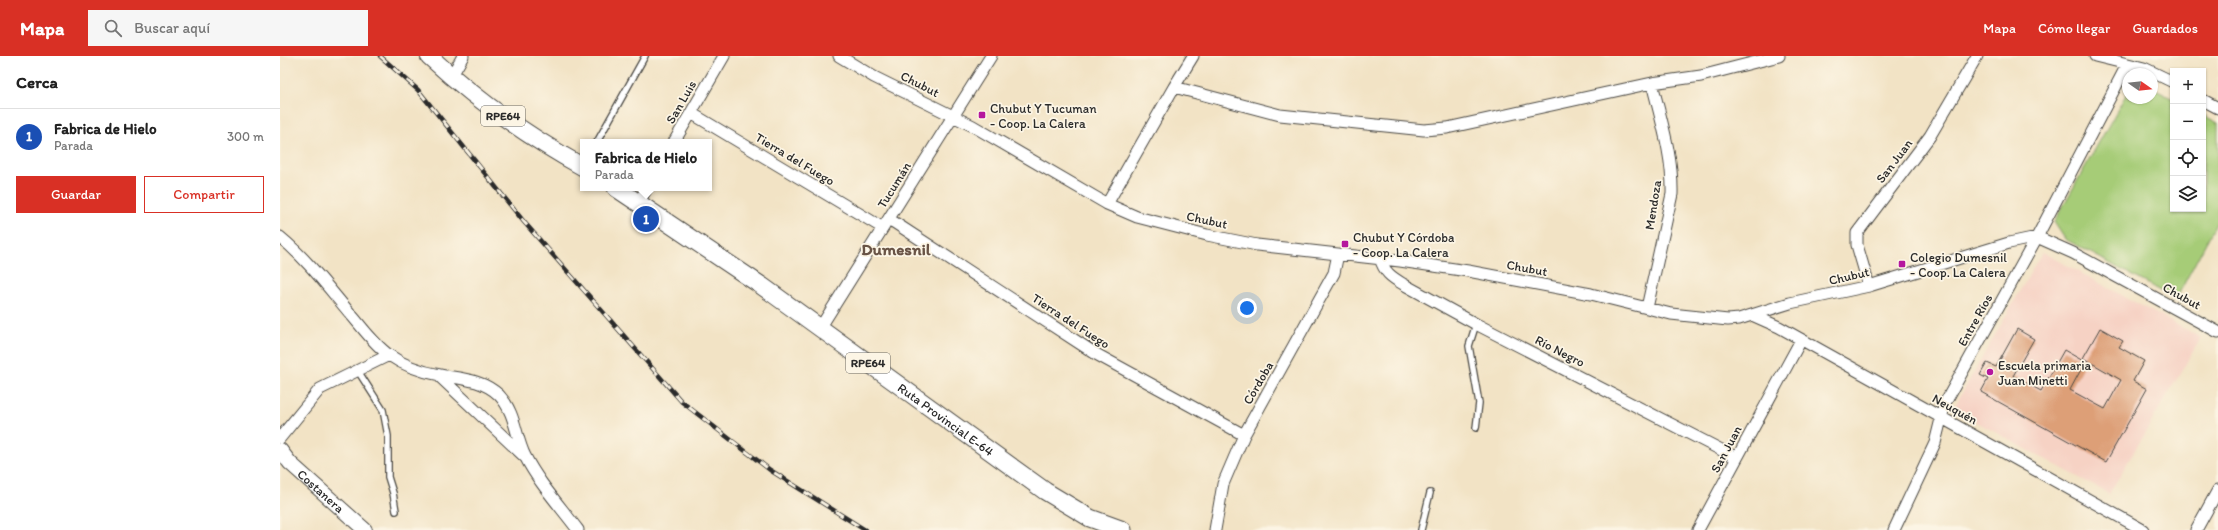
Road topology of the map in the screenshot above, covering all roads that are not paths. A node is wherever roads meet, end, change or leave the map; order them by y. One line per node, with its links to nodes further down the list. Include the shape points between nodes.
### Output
1 (429, 56): 12 (main road, RPE64)
2 (463, 56): 12 (street)
3 (645, 56): 20 (lane)
4 (724, 56): 18 (street, San Luis)
5 (839, 56): 19 (street, Chubut, via 874,77)
6 (991, 56): 19 (street, Tucumán)
7 (1193, 56): 15 (street)
8 (1779, 56): 14 (street, via 1701,76)
9 (1977, 56): 31 (street, San Juan, via 1930,136 1857,233 1857,245)
10 (2095, 56): 11 (street)
11 (2127, 65): 13 (street, via 2144,68); 27 (street, Entre Ríos)
12 (451, 77): 22 (main road, RPE64, via 521,130)
13 (2170, 81)
14 (1652, 83): 15 (street, via 1447,128 1424,130 1280,115); 32 (street, Mendoza, via 1669,157 1672,194)
15 (1174, 87): 25 (street)
16 (2206, 102): 17 (street)
17 (2218, 108)
18 (691, 113): 21 (street, San Luis); 26 (street, Tierra del Fuego)
19 (952, 116): 25 (street, Chubut); 26 (street, Tucumán)
20 (599, 139)
21 (676, 139)
22 (580, 165)
23 (628, 191): 24 (main road, Ruta Provincial E-64 / RPE64)
24 (643, 195): 35 (main road, Ruta Provincial E-64 / RPE64)
25 (1107, 204): 29 (street, Chubut, via 1150,221 1207,235 1257,245)
26 (886, 223): 35 (street, Tucumán); 43 (street, Tierra del Fuego, via 1096,354)
27 (2037, 236): 31 (street, Chubut); 36 (street, Chubut, via 2074,253); 41 (street, Entre Ríos, via 1953,387)
28 (280, 237): 38 (street, via 313,270 373,341)
29 (1338, 254): 30 (street, Chubut); 43 (street, Córdoba, via 1334,273)
30 (1380, 258): 32 (street, Chubut, via 1468,271); 34 (street, Río Negro, via 1383,269 1392,278)
31 (1869, 286): 33 (street, Chubut, via 1790,303)
32 (1647, 308): 33 (street, Chubut, via 1715,320 1739,319)
33 (1752, 315): 37 (street, Neuquén)
34 (1476, 324): 42 (lane, via 1469,346 1479,403); 46 (street, Río Negro)
35 (820, 328): 53 (main road, Ruta Provincial E-64 / RPE64, via 1045,491 1085,515)
36 (2218, 332)
37 (1801, 340): 41 (street, Neuquén); 46 (street, San Juan)
38 (389, 355): 39 (street); 40 (street, via 403,364)
39 (358, 371): 44 (street, via 320,389); 50 (lane, via 383,410 388,436 388,477)
40 (438, 375): 47 (street); 47 (street, via 477,382 498,395 515,422)
41 (1940, 417): 57 (street, Entre Ríos, via 1935,443); 58 (street, Neuquén)
42 (1476, 428)
43 (1244, 435): 54 (street, Córdoba, via 1223,484)
44 (280, 438)
45 (280, 450): 51 (street, Costanera, via 290,463)
46 (1737, 458): 56 (street, San Juan)
47 (527, 459): 52 (street)
48 (2218, 490): 59 (street)
49 (1430, 493): 55 (lane)
50 (396, 511)
51 (365, 530)
52 (578, 530)
53 (1123, 530)
54 (1215, 530)
55 (1421, 530)
56 (1698, 530)
57 (1894, 530)
58 (2143, 530)
59 (2196, 530)

